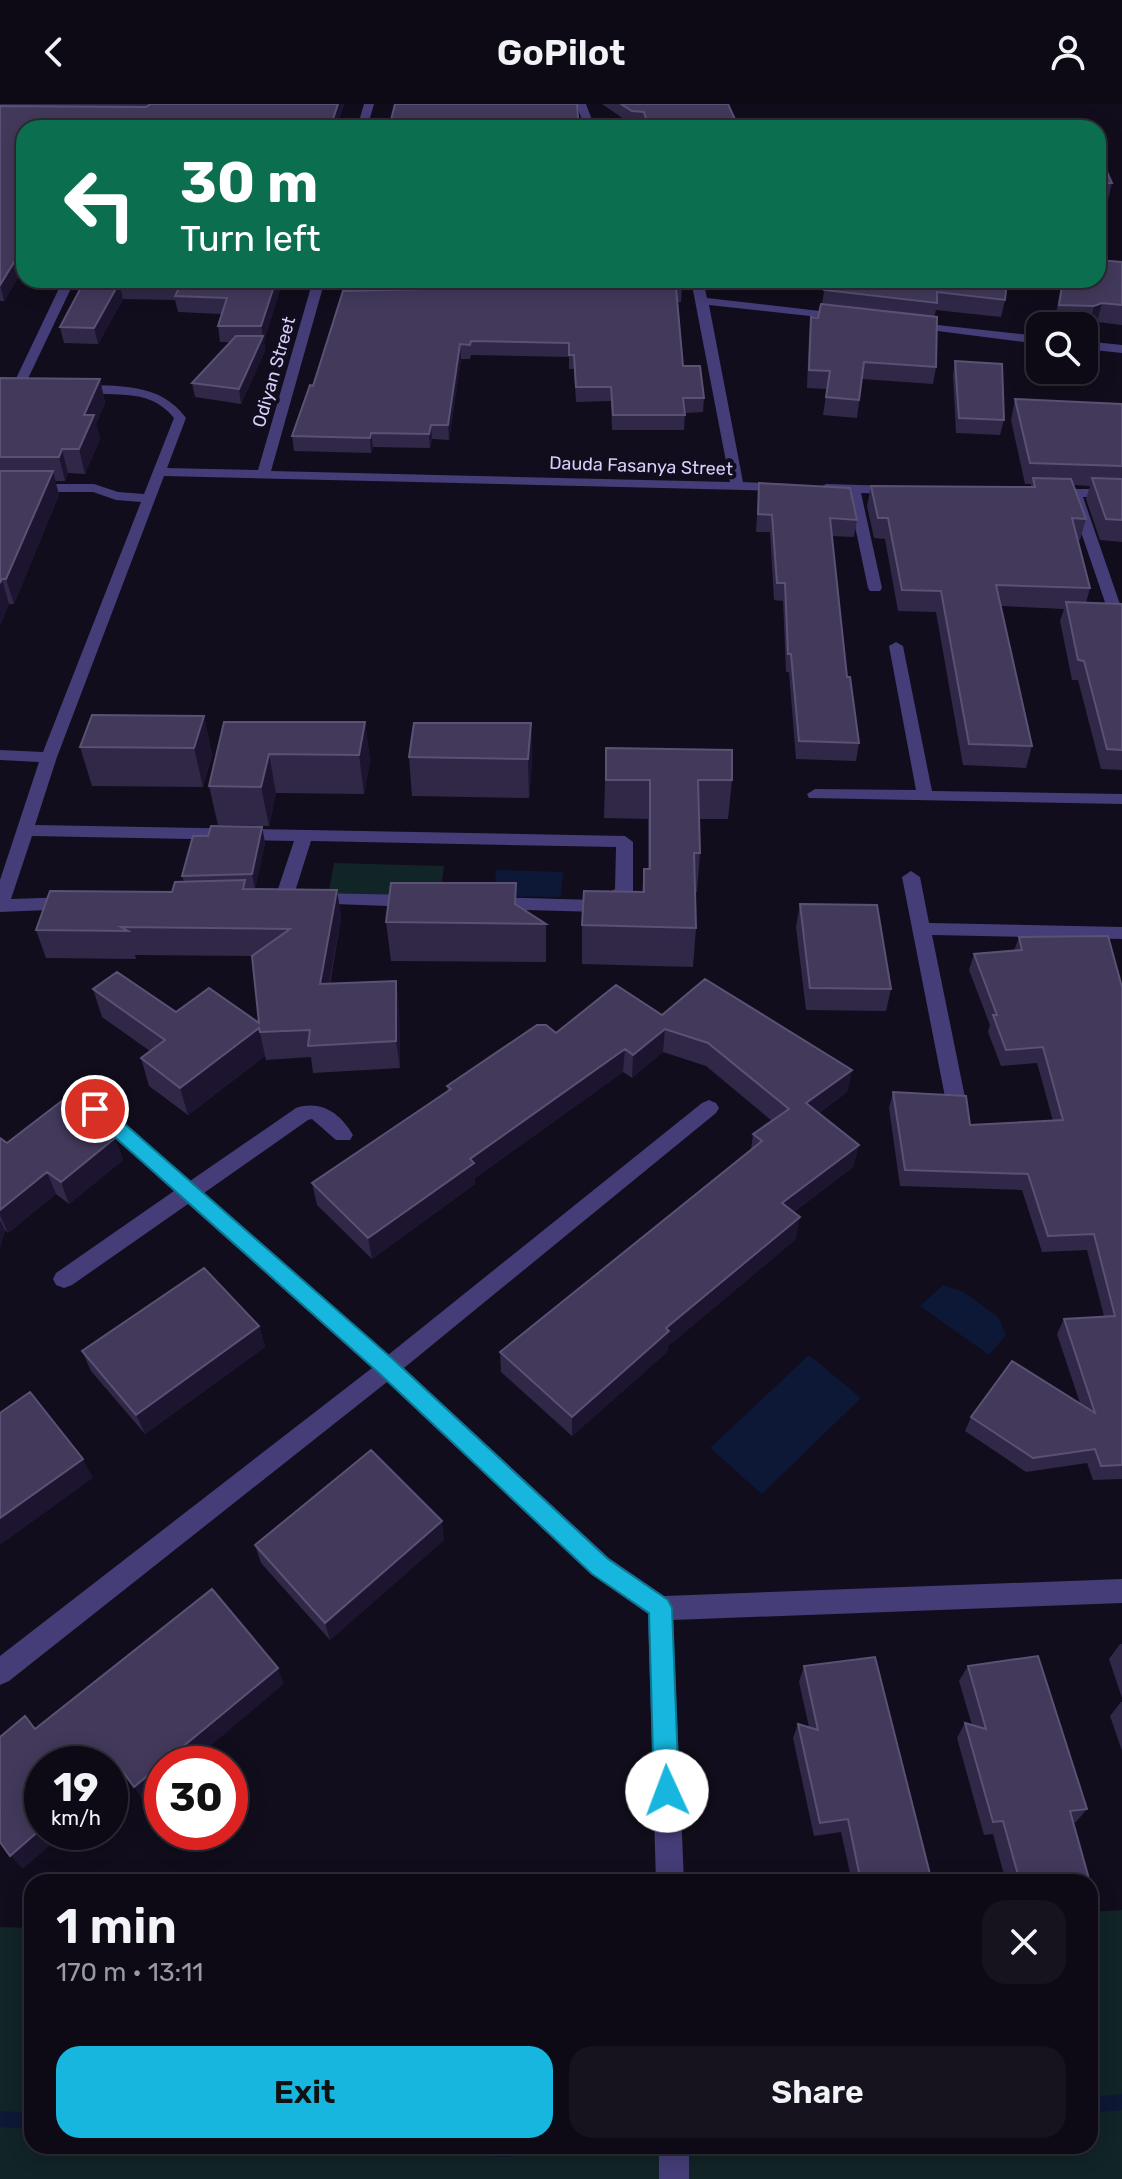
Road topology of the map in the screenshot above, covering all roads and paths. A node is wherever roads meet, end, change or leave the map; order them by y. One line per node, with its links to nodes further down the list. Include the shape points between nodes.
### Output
1 (66, 288): 10 (street, via 23,389)
2 (317, 288): 13 (street, Odiyan Street)
3 (699, 288): 4 (street)
4 (703, 301): 5 (street); 14 (street)
5 (860, 319)
6 (903, 324): 7 (street)
7 (1026, 338)
8 (1098, 346): 9 (street)
9 (1122, 349)
10 (0, 389)
11 (57, 389): 12 (street, via 127,390 172,404 180,418)
12 (159, 472): 13 (street, Dauda Fasanya Street); 21 (street)
13 (264, 473): 14 (street, Dauda Fasanya Street)
14 (737, 486): 16 (street, Dauda Fasanya Street)
15 (0, 488): 21 (street, via 94,488)
16 (854, 489): 17 (street, Dauda Fasanya Street); 22 (street)
17 (901, 490)
18 (1043, 493): 19 (street)
19 (1074, 493): 20 (street); 23 (street)
20 (1122, 493)
21 (150, 499): 26 (street)
22 (875, 588)
23 (1116, 614)
24 (896, 646): 28 (street)
25 (0, 755): 26 (street)
26 (49, 757): 30 (street)
27 (815, 794): 28 (street)
28 (925, 796): 29 (street)
29 (1122, 799)
30 (25, 830): 31 (street); 36 (street)
31 (304, 836): 33 (street, via 276,898); 35 (street, via 625,842 624,895 599,906)
32 (911, 877): 37 (street)
33 (426, 902)
34 (95, 903): 36 (street)
35 (473, 903)
36 (0, 905)
37 (922, 929): 38 (street); 39 (street)
38 (1122, 933)
39 (956, 1102)
40 (709, 1108): 45 (street)
41 (95, 1109): 43 (street)
42 (343, 1135): 43 (street, via 309,1110)
43 (188, 1192): 44 (street); 45 (street)
44 (64, 1279)
45 (388, 1368): 47 (street, via 600,1566); 48 (street)
46 (1122, 1591): 47 (street)
47 (660, 1608): 49 (street)
48 (0, 1672)
49 (670, 1874)
50 (674, 2154): 51 (street)
51 (674, 2179)

